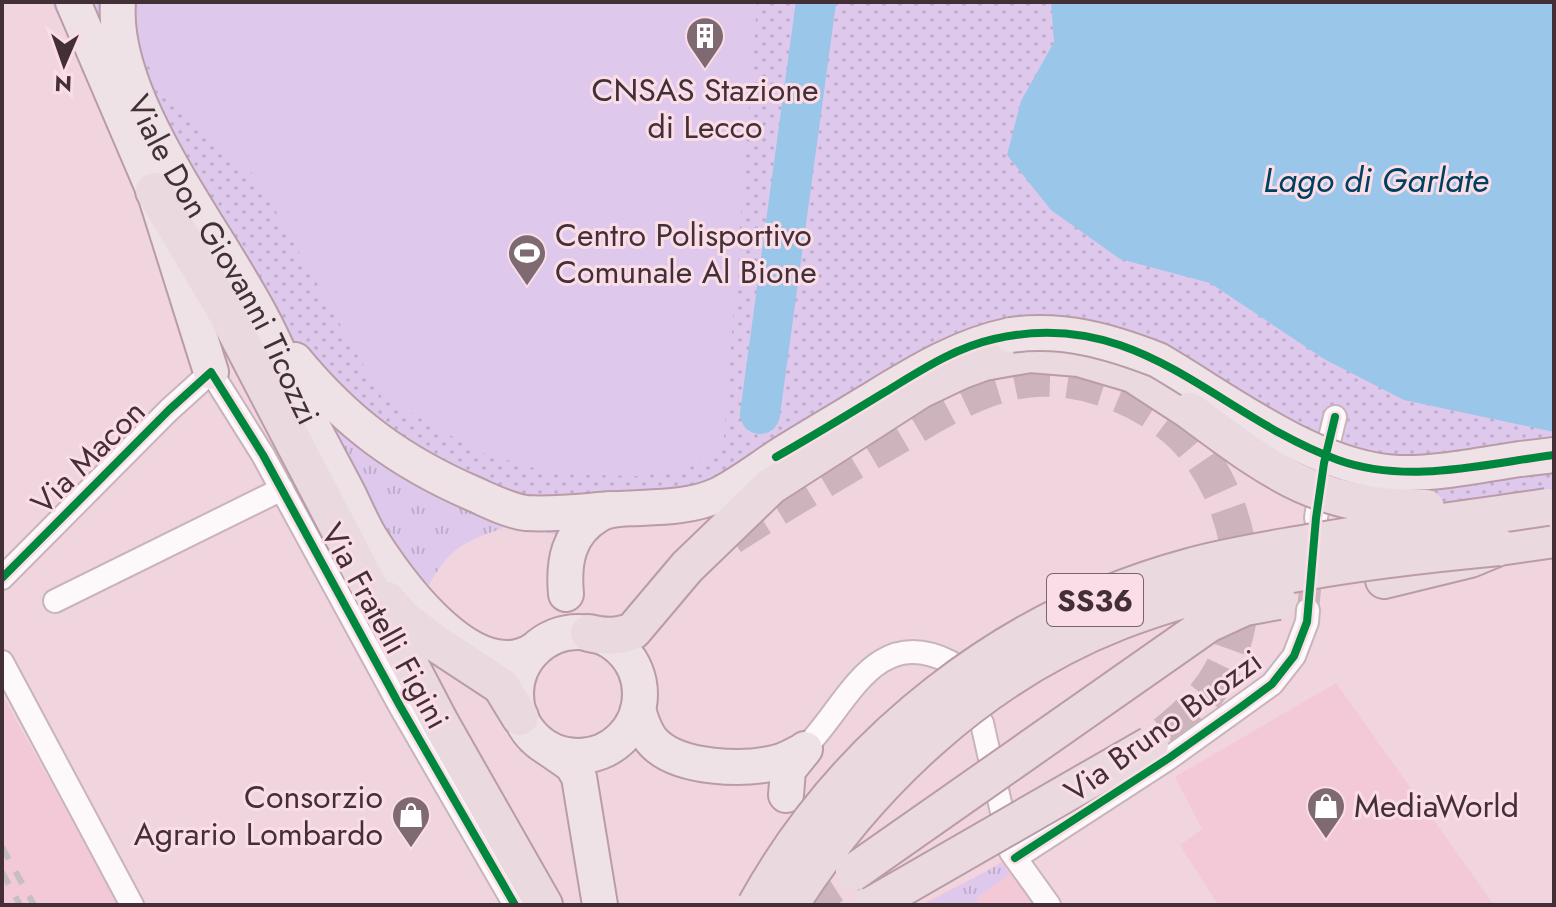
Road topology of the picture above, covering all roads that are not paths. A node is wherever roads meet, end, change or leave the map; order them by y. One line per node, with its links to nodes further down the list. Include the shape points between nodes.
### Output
1 (73, 2): 3 (main road)
2 (118, 2): 4 (main road, Viale Don Giovanni Ticozzi, via 118,26 143,115)
3 (154, 191): 6 (main road); 14 (highway, via 223,307)
4 (265, 322): 10 (main road, via 322,392 411,464 524,513); 20 (main road, Viale Don Giovanni Ticozzi, via 371,539 409,591 431,616 481,653 512,658)
5 (1009, 346): 8 (main road, bridge, via 1036,332 1084,335 1139,352 1291,439 1339,460 1396,473); 10 (main road, via 967,347 926,367 715,496 686,504); 12 (highway, bridge, via 1133,374 1259,462 1335,498 1397,508); 19 (highway, via 920,390 771,486 687,567 633,631 607,637)
6 (211, 372): 9 (street, Via Fratelli Figini); 15 (street, Via Macon)
7 (1335, 417): 11 (street)
8 (1554, 455)
9 (282, 489): 17 (street); 33 (street, Via Fratelli Figini)
10 (621, 508): 16 (main road, via 600,514 576,535 567,551)
11 (1316, 518)
12 (1552, 518): 13 (highway, SS36); 36 (highway, SS36, bridge, via 1246,554 1126,587 1072,610 1014,640 894,730 810,822)
13 (1499, 547): 31 (highway, bridge, via 1384,580 1245,607 1208,624); 37 (highway, SS36, bridge, via 1394,557 1210,592 1077,641 996,687 914,754 845,827)
14 (356, 561): 24 (highway, via 405,620 501,686); 34 (highway)
15 (2, 578)
16 (566, 594): 19 (main road, via 573,616); 20 (main road, via 555,631)
17 (55, 601)
18 (1308, 610): 30 (street, Via Bruno Buozzi, via 1294,656 1272,684)
19 (589, 633): 20 (main road, via 564,634); 23 (main road, via 613,643 631,662 639,685)
20 (538, 647): 24 (main road, via 517,681)
21 (2, 662): 32 (street)
22 (950, 662): 28 (street, via 931,652 903,651 882,661 856,684)
23 (638, 710): 27 (main road, via 627,733 608,749 571,756); 29 (main road, via 646,734 680,761)
24 (520, 717): 27 (main road)
25 (982, 723): 30 (street)
26 (1150, 745): 38 (highway, bridge)
27 (547, 748): 35 (main road, via 572,765 579,777)
28 (803, 750): 29 (main road, via 780,762); 29 (main road, via 788,770 786,795 776,778)
29 (750, 766)
30 (1015, 858): 39 (street)
31 (854, 872)
32 (132, 905)
33 (515, 905)
34 (544, 905)
35 (600, 905)
36 (756, 905)
37 (790, 905)
38 (872, 905)
39 (1049, 905)

